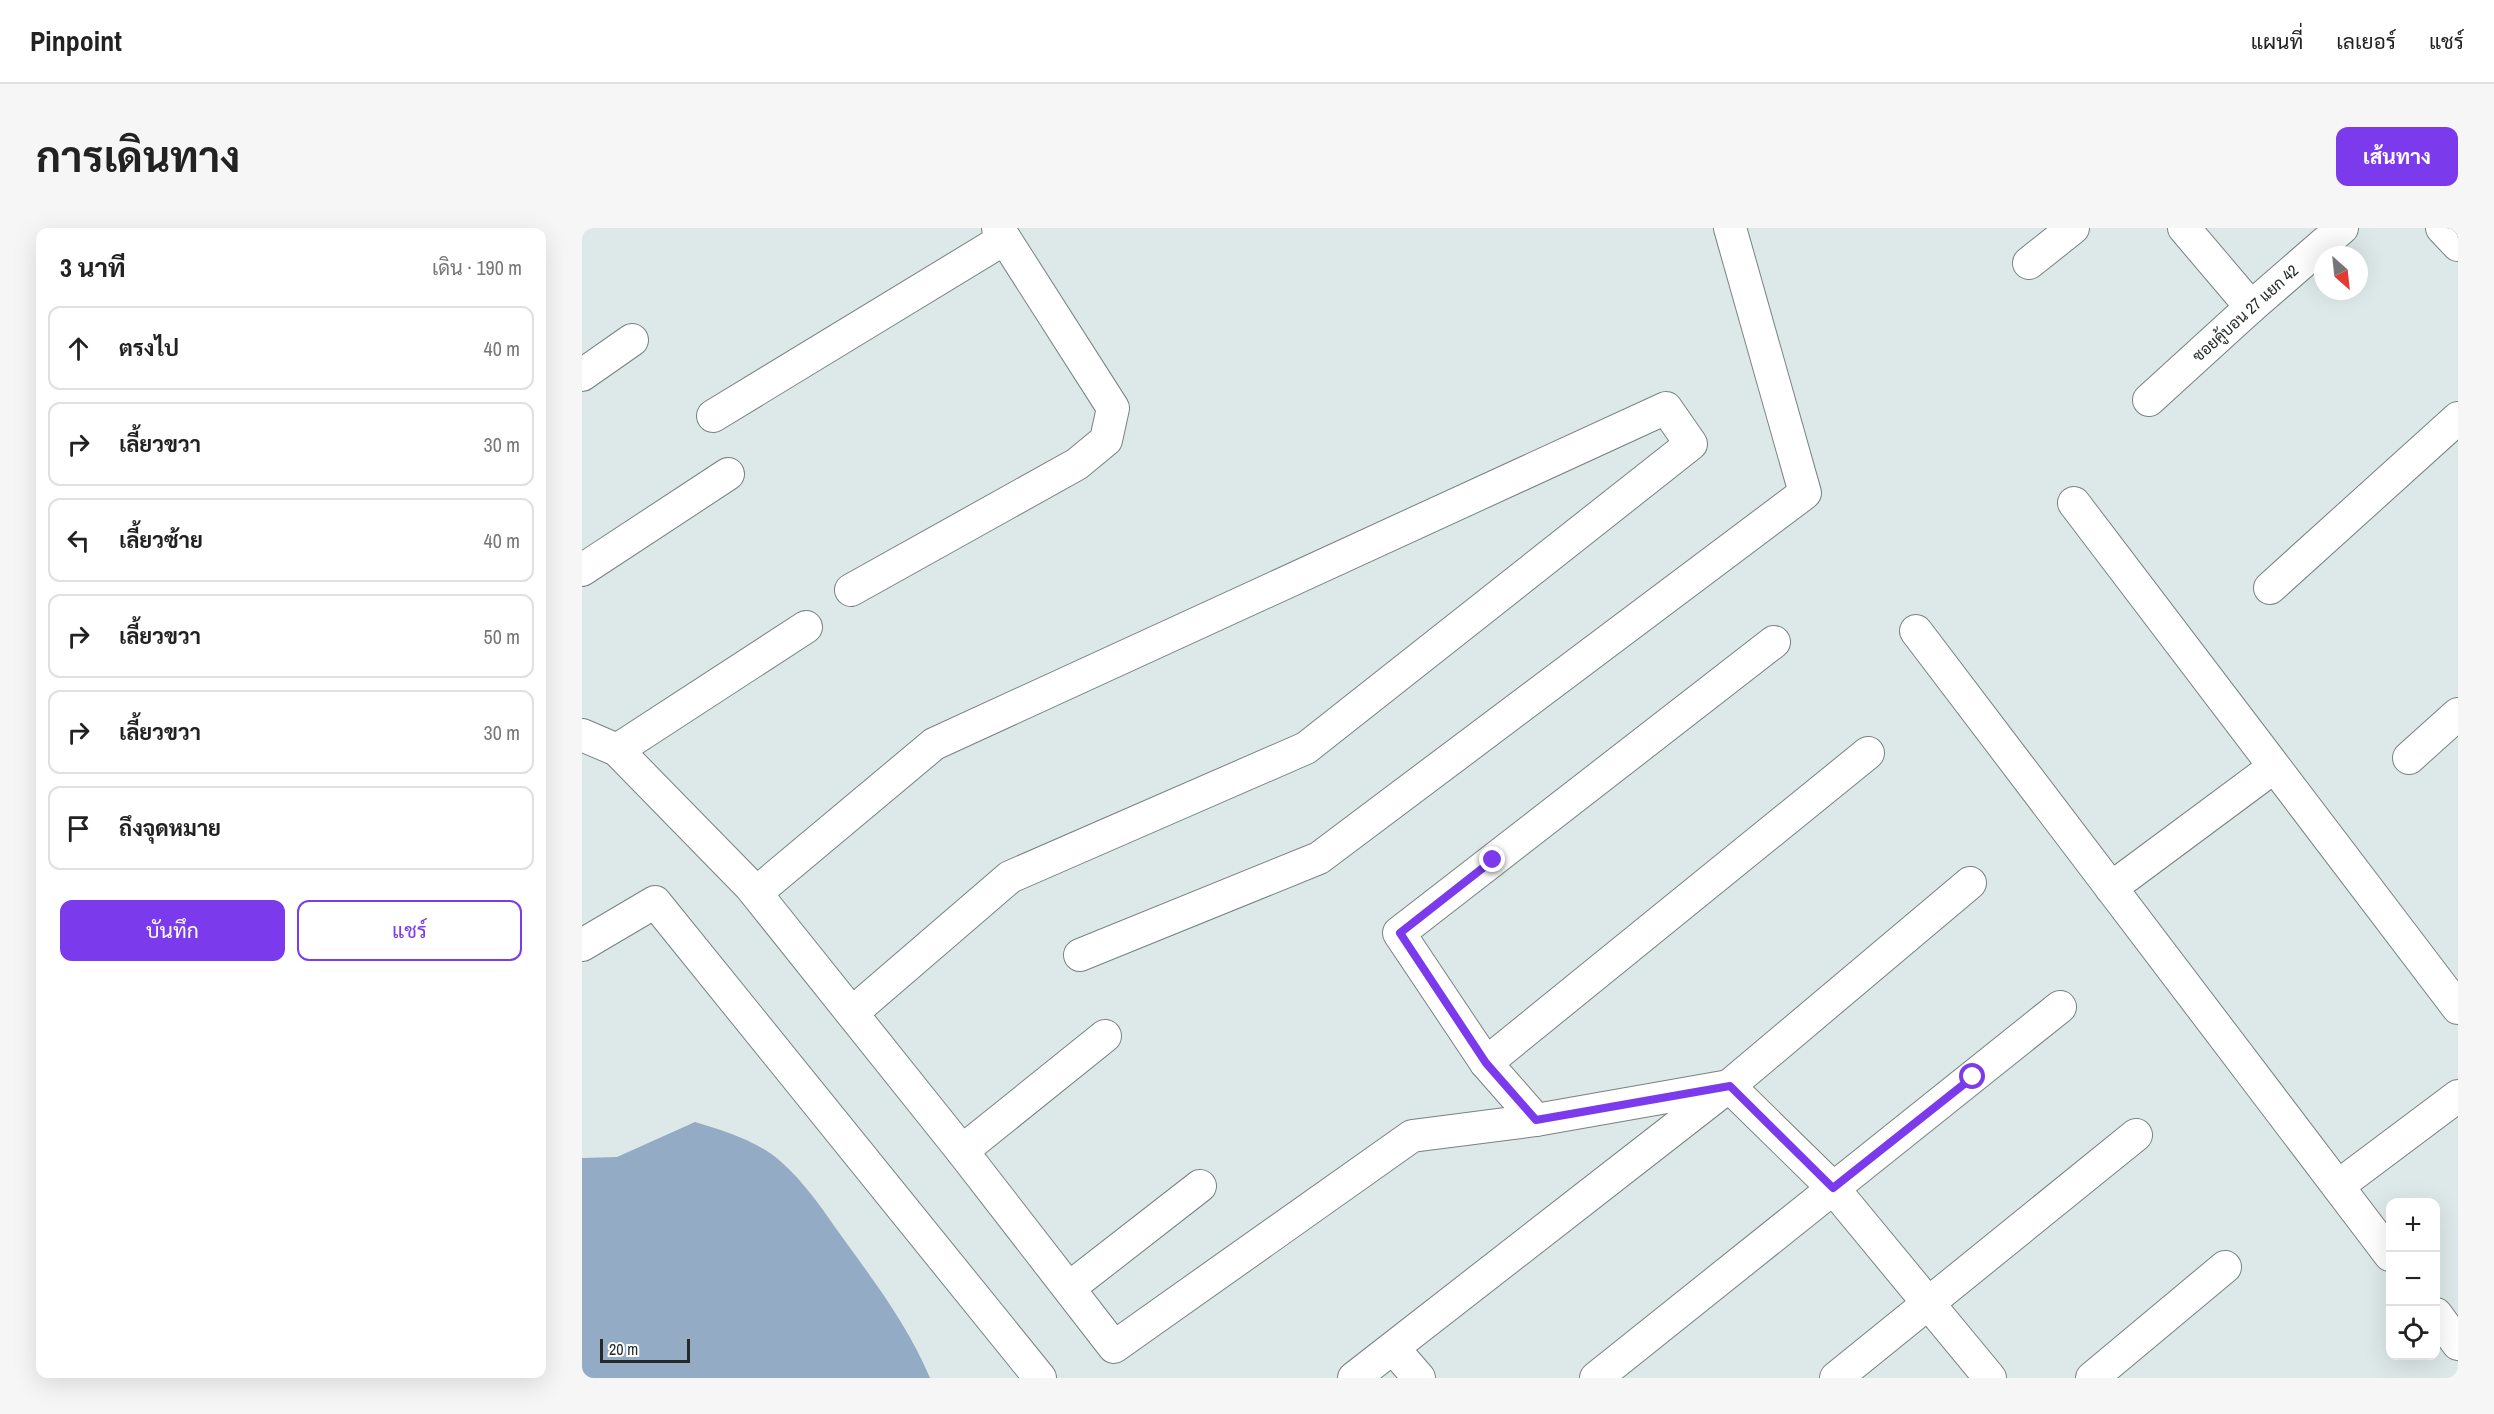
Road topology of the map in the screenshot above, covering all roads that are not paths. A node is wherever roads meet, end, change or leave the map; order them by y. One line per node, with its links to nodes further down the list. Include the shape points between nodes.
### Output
1 (1730, 228): 33 (street, via 1805,493 1319,858)
2 (2073, 228): 8 (street)
3 (2184, 228): 9 (street)
4 (2342, 228): 9 (street, ซอยคู้บอน 27 แยก 42)
5 (2442, 228): 7 (street)
6 (1001, 233): 13 (street); 19 (street, via 1113,408 1106,440 1077,464)
7 (2458, 245)
8 (2030, 263)
9 (2251, 307): 12 (street, ซอยคู้บอน 27 แยก 42)
10 (632, 340): 11 (street)
11 (582, 375)
12 (2149, 400)
13 (713, 416)
14 (2458, 418): 18 (street)
15 (728, 474): 17 (street)
16 (2074, 503): 28 (street)
17 (582, 570)
18 (2270, 588)
19 (851, 590)
20 (806, 627): 25 (street)
21 (1916, 631): 30 (street)
22 (1774, 642): 38 (street, via 1400,933)
23 (2458, 714): 27 (street)
24 (582, 735): 25 (street)
25 (617, 750): 31 (street)
26 (1868, 753): 38 (street)
27 (2409, 758)
28 (2274, 767): 30 (street); 35 (street)
29 (1970, 883): 39 (street)
30 (2111, 888): 45 (street)
31 (756, 893): 36 (street); 36 (street, via 934,744 1666,408 1691,444 1306,748 1010,877)
32 (582, 945): 54 (street, via 655,902)
33 (1080, 955)
34 (2060, 1007): 46 (street)
35 (2458, 1008)
36 (852, 1013): 43 (street)
37 (1105, 1036): 43 (street)
38 (1486, 1063): 41 (street)
39 (1730, 1086): 41 (street); 46 (street); 53 (street)
40 (2458, 1096): 45 (street)
41 (1536, 1120): 49 (street, via 1412,1136 1114,1347)
42 (2136, 1135): 50 (street)
43 (962, 1151): 49 (street)
44 (1200, 1186): 49 (street)
45 (2338, 1186): 47 (street)
46 (1833, 1188): 50 (street); 57 (street)
47 (2389, 1252)
48 (2225, 1267): 60 (street)
49 (1069, 1288)
50 (1928, 1303): 58 (street); 59 (street)
51 (2440, 1319): 52 (street)
52 (2458, 1344)
53 (1393, 1348): 55 (street); 56 (street)
54 (1040, 1378)
55 (1354, 1378)
56 (1419, 1378)
57 (1596, 1378)
58 (1836, 1378)
59 (1990, 1378)
60 (2092, 1378)

